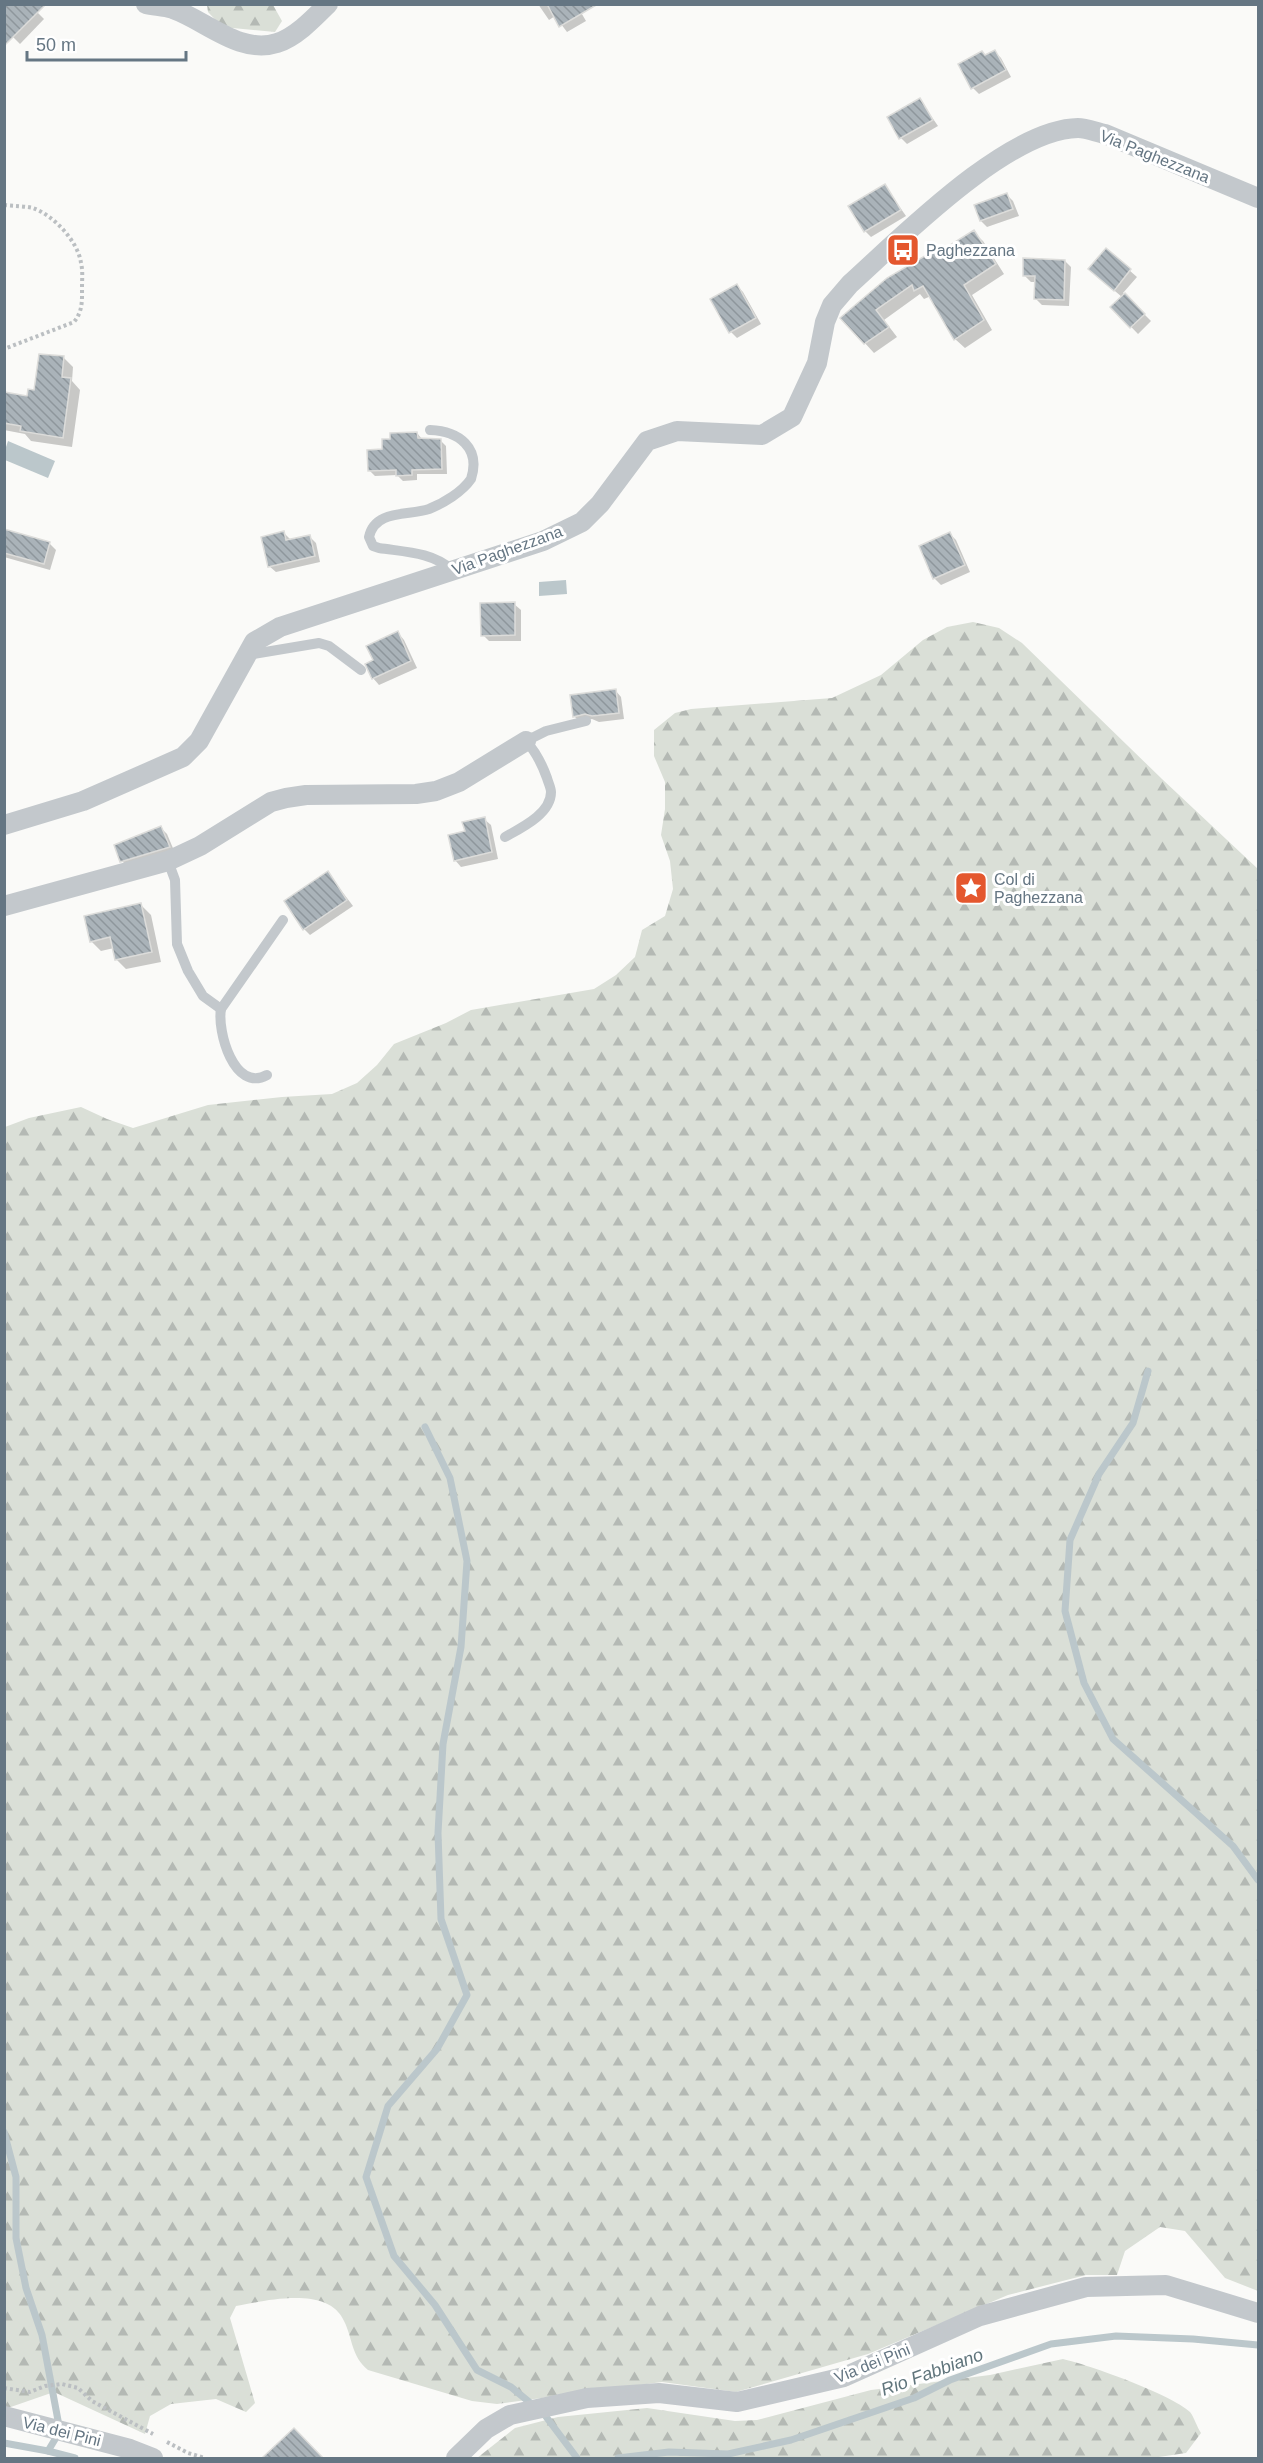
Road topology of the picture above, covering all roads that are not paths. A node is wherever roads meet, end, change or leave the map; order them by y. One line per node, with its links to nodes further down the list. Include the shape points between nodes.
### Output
1 (146, 4): 2 (street, via 173,9 234,39 255,44 279,43)
2 (328, 4)
3 (1258, 198): 5 (street, Via Paghezzana, via 1105,134 1078,128 1052,132 1013,149 978,172 850,284 832,305 817,363 792,417 762,435 677,431 647,441 582,522 543,541)
4 (430, 430): 5 (lane, via 458,435 465,442 473,463 471,479 452,497 429,509 381,520 369,537 373,546 426,555)
5 (452, 570): 6 (street, Via Paghezzana, via 280,627 254,642)
6 (246, 655): 7 (lane, via 319,643); 10 (street, Via Paghezzana, via 199,741 183,757 83,801)
7 (361, 670)
8 (586, 721): 9 (lane, via 553,728)
9 (526, 741): 11 (lane, via 544,769 551,792 546,805 530,823); 12 (street, via 459,782 436,791 306,795 271,802)
10 (4, 825)
11 (505, 837)
12 (168, 861): 13 (street); 15 (lane, via 175,880 177,944 203,996)
13 (4, 906)
14 (283, 920): 15 (lane)
15 (221, 1009): 16 (lane, via 222,1039 229,1057 246,1075)
16 (267, 1075)
17 (1258, 2313): 20 (street, Via dei Pini, via 1166,2286 1086,2287 980,2316 844,2377 737,2402 659,2393 587,2398 510,2415 486,2429)
18 (4, 2416): 19 (street, Via dei Pini)
19 (153, 2458)
20 (456, 2458)

